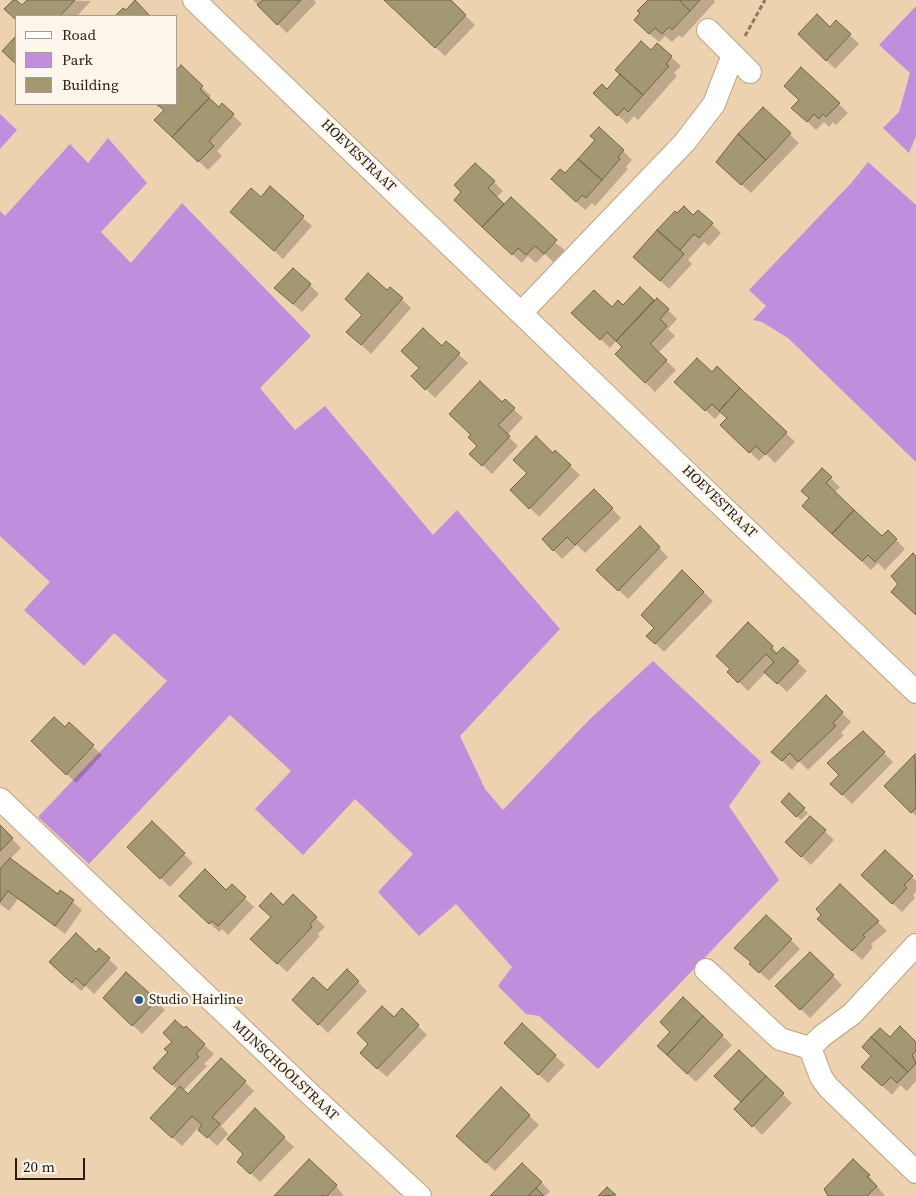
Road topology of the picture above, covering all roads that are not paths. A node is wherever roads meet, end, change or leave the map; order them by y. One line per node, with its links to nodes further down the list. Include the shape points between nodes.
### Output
1 (194, 0): 5 (street, HOEVESTRAAT)
2 (708, 30): 3 (street)
3 (733, 55): 4 (street); 5 (street, via 714,104 685,142)
4 (750, 72)
5 (521, 313): 6 (street, HOEVESTRAAT)
6 (916, 692)
7 (0, 799): 12 (street, MIJNSCHOOLSTRAAT)
8 (916, 945): 10 (street, via 852,1014)
9 (706, 970): 10 (street, via 780,1039)
10 (810, 1048): 11 (street, via 828,1087)
11 (916, 1172)
12 (420, 1196)

